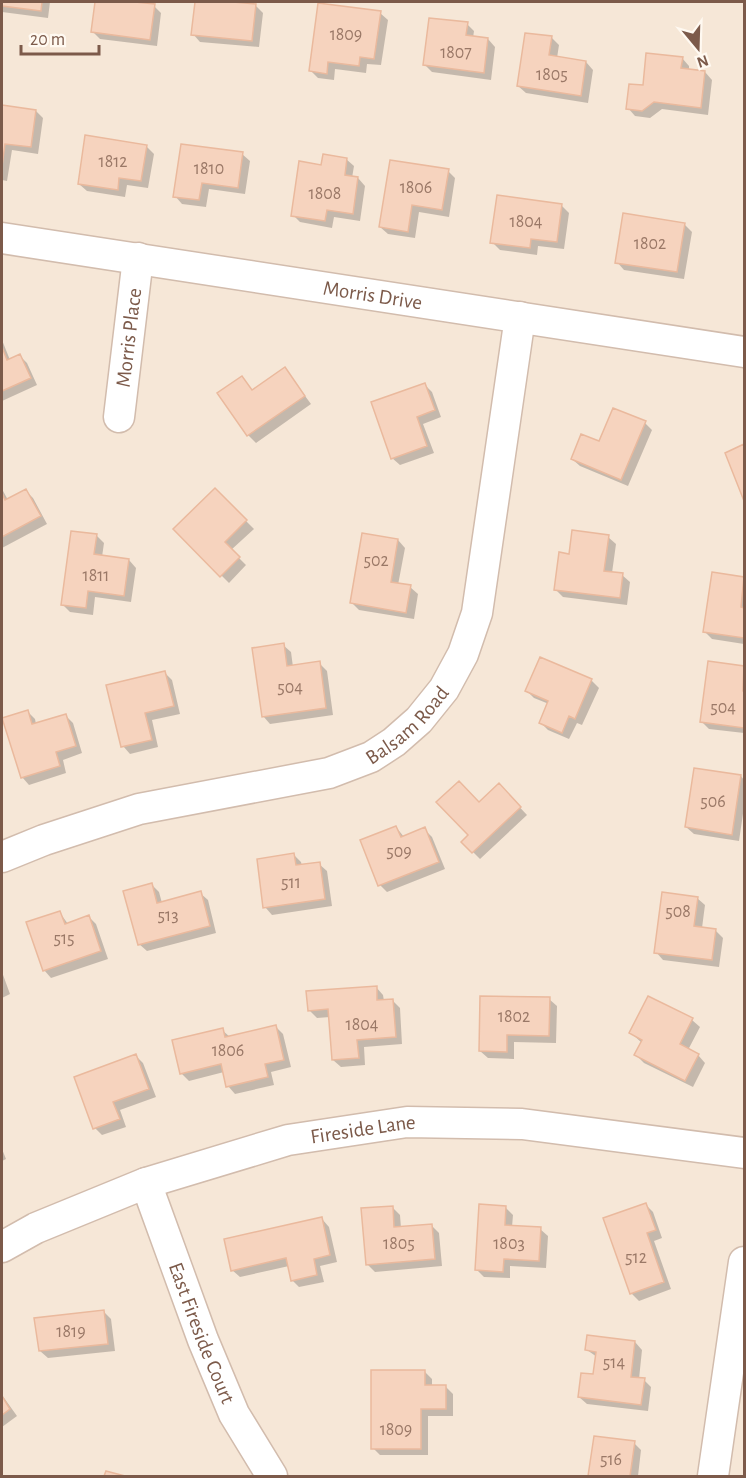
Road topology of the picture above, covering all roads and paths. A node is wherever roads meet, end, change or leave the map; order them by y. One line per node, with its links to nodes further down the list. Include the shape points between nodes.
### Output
1 (2, 238): 2 (street, Morris Drive)
2 (138, 258): 3 (street, Morris Drive); 5 (street, Morris Place)
3 (520, 317): 4 (street, Morris Drive); 6 (street, Balsam Road, via 477,613 444,689 419,720 371,757 329,773 139,809)
4 (744, 352)
5 (120, 417)
6 (2, 857)
7 (744, 1154): 8 (street, Fireside Lane, via 522,1124 407,1122 288,1140)
8 (146, 1183): 9 (street, Fireside Lane, via 36,1228); 11 (street, East Fireside Court, via 234,1414)
9 (2, 1247)
10 (744, 1262): 12 (street)
11 (272, 1476)
12 (713, 1476)

